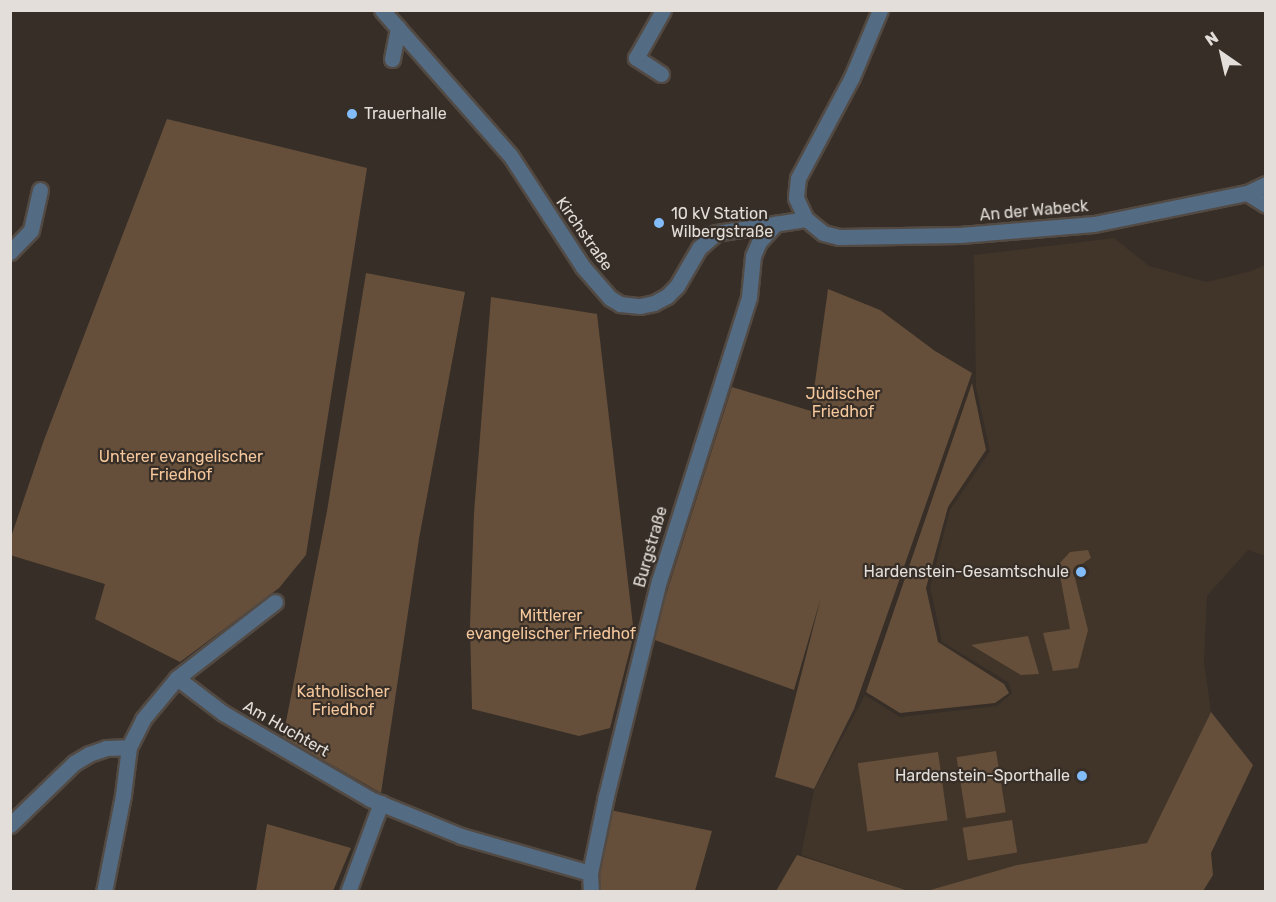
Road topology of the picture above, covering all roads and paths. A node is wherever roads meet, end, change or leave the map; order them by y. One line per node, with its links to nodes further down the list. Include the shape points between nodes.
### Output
1 (382, 10): 4 (street, Kirchstraße)
2 (663, 10): 6 (street, via 636,58)
3 (880, 10): 11 (street, via 852,77 798,178 796,198)
4 (398, 28): 5 (street); 12 (street, Kirchstraße, via 510,155 584,267 620,304 640,306 667,296 699,248 716,233)
5 (392, 59)
6 (661, 74)
7 (1266, 184): 9 (street, An der Wabeck)
8 (40, 190): 13 (street, via 31,230)
9 (1247, 193): 10 (street); 11 (street, An der Wabeck, via 1094,224 979,234 838,237)
10 (1266, 205)
11 (806, 219): 12 (street, Kirchstraße)
12 (776, 223): 19 (street, Burgstraße, via 759,242 753,256 749,297 671,539 642,641)
13 (10, 252)
14 (275, 602): 15 (street)
15 (177, 678): 16 (street, via 143,719); 17 (street, Am Huchtert, via 223,713)
16 (129, 747): 18 (street, via 106,748 74,763); 20 (street)
17 (381, 803): 19 (street, Am Huchtert, via 461,836); 21 (street)
18 (10, 825)
19 (590, 873): 22 (street, Burgstraße)
20 (104, 891)
21 (348, 891)
22 (591, 891)

